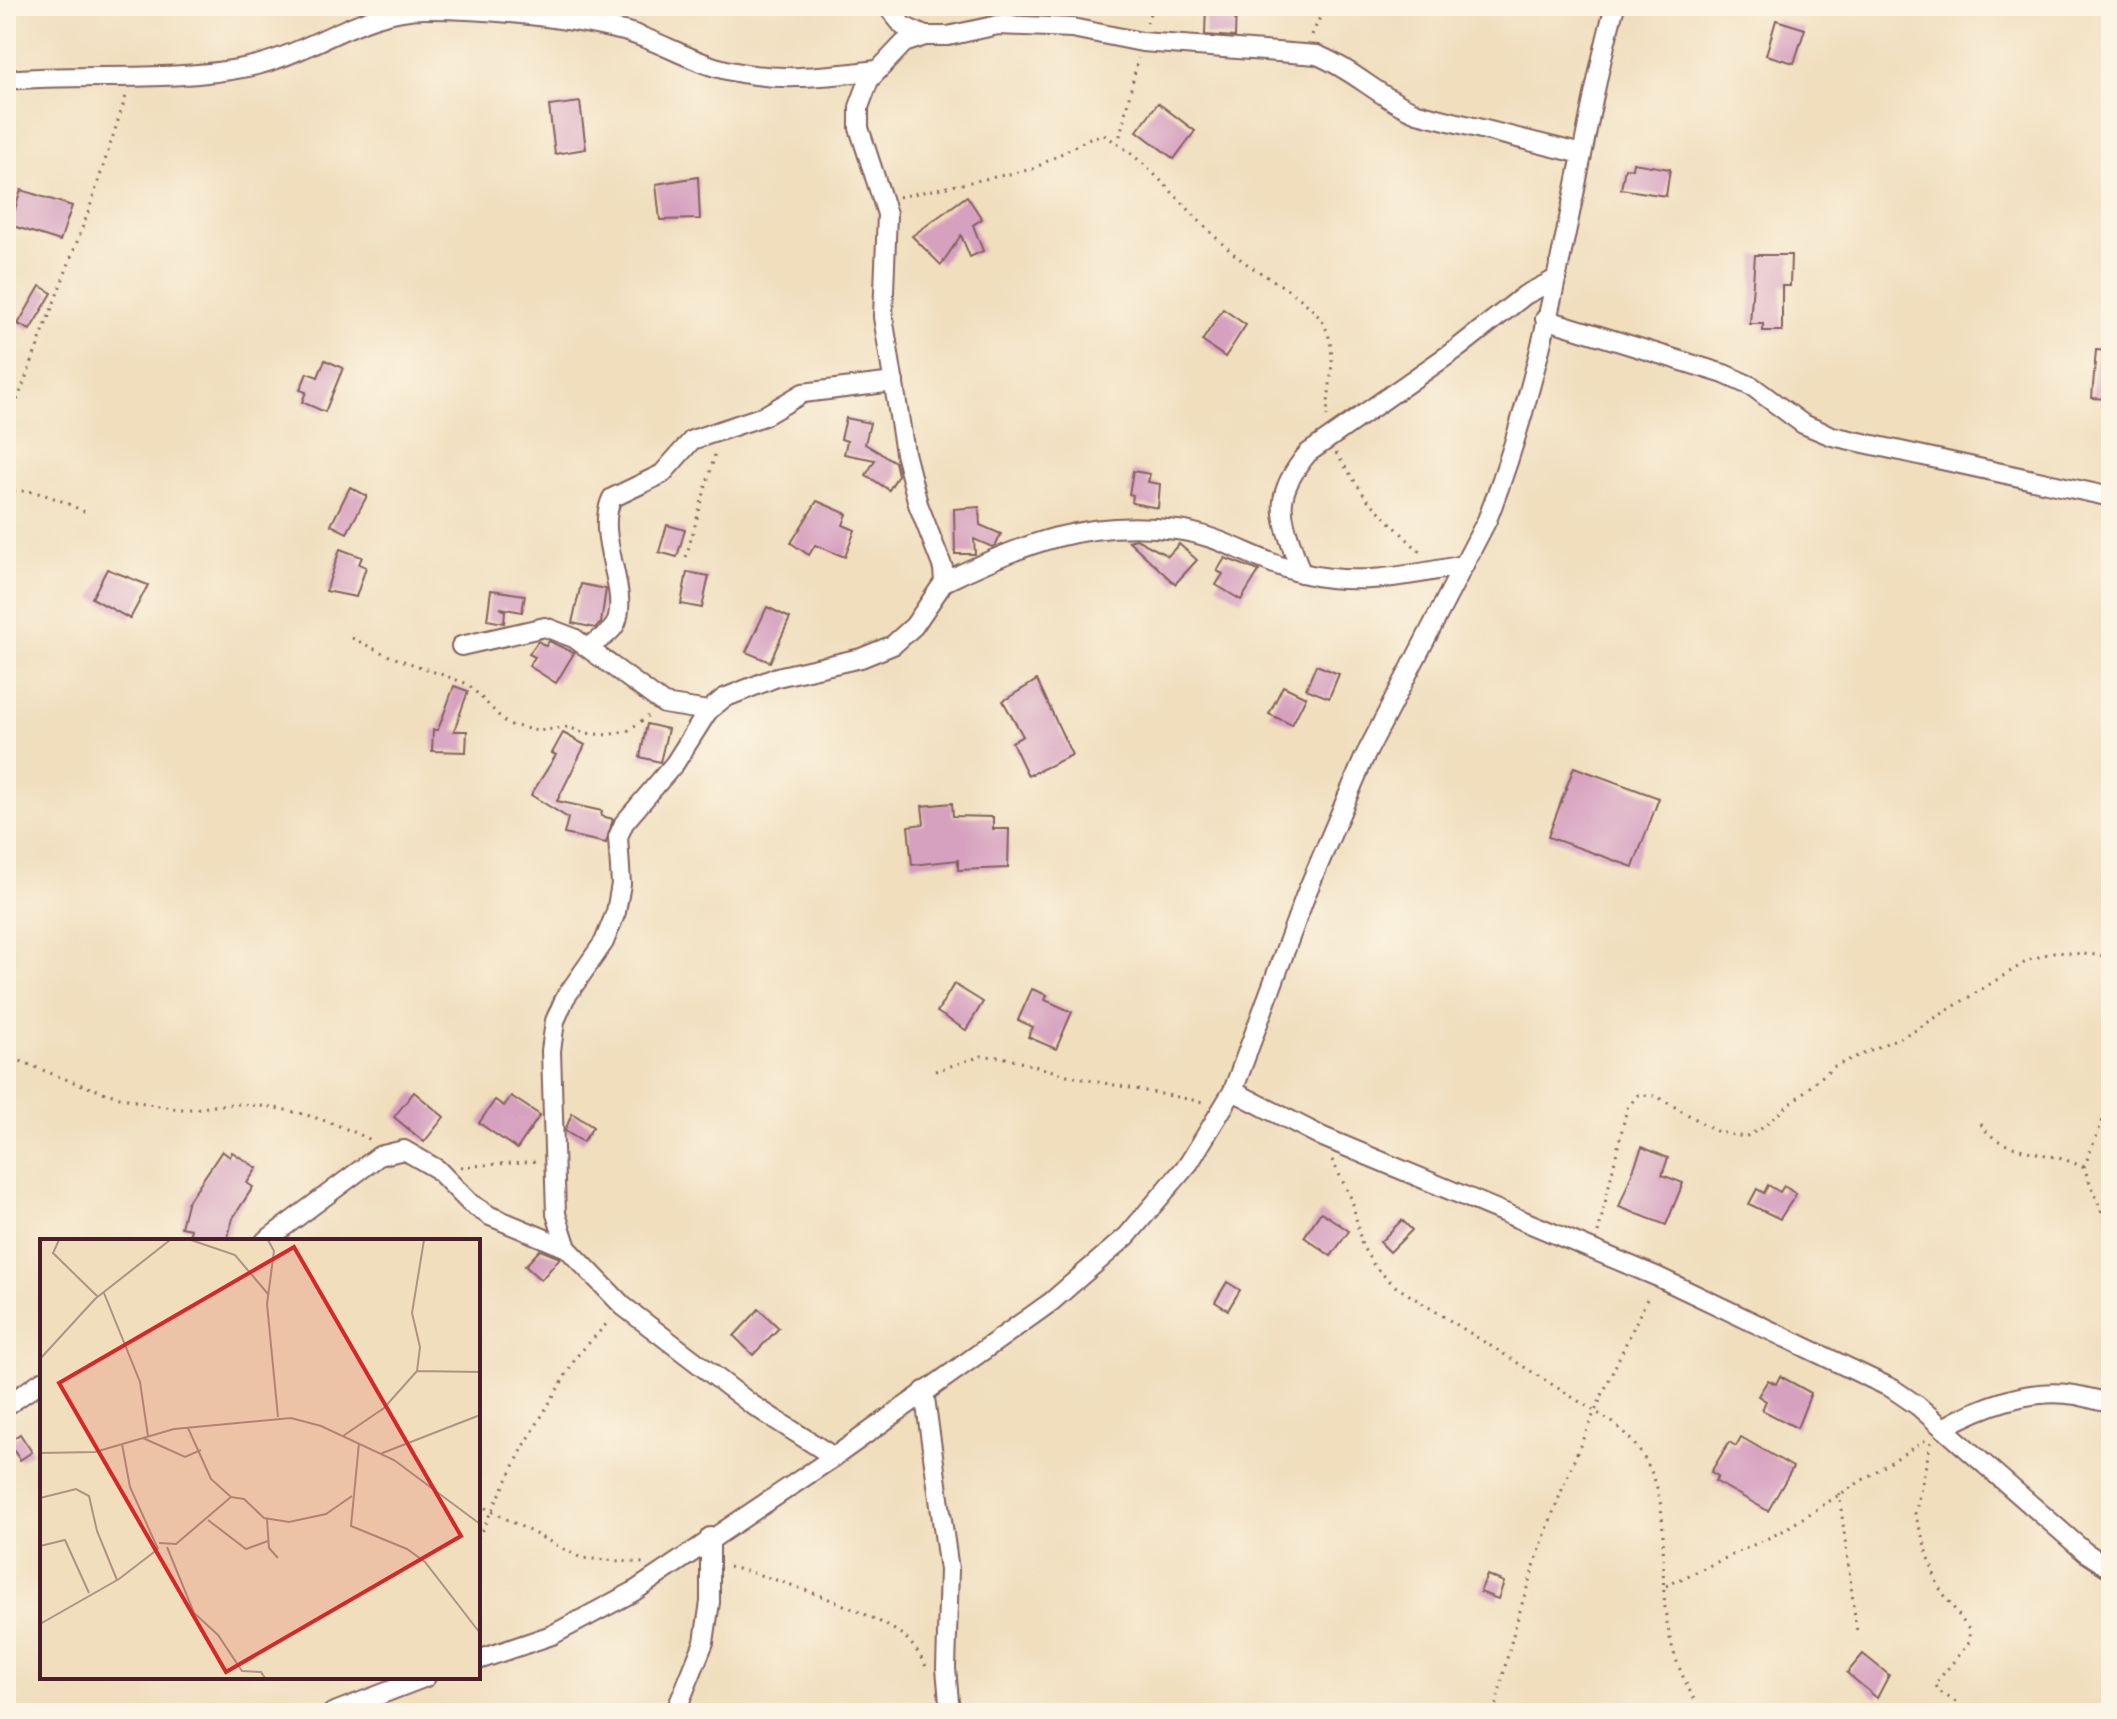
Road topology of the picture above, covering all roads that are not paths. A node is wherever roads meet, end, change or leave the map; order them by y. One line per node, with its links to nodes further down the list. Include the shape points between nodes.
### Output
1 (887, 6): 3 (street, via 903,26)
2 (1615, 6): 6 (street)
3 (925, 36): 4 (street, via 904,43); 6 (street, via 998,25 1072,28 1142,42 1306,54 1340,64 1391,102 1417,113)
4 (877, 70): 5 (street, via 766,77 717,68 620,30 422,8 360,23 252,66 183,75); 9 (street, via 863,90 859,128 888,226 883,317)
5 (6, 80)
6 (1582, 154): 7 (street)
7 (1554, 280): 8 (street); 12 (street, via 1525,295 1308,453 1280,499)
8 (1545, 319): 10 (street, via 1724,374 1753,387 1803,424 1832,436); 11 (street, via 1501,484)
9 (894, 382): 13 (street, via 908,466); 15 (street, via 803,393 764,416 692,440 662,474 612,498 608,548 618,613 610,632)
10 (2111, 497)
11 (1464, 565): 12 (street, via 1407,578); 17 (street, via 1364,758)
12 (1301, 573): 13 (street, via 1177,530 1107,528 1063,533 1013,549)
13 (944, 582): 16 (street, via 914,626 893,645 861,658 777,677 724,698)
14 (461, 646): 15 (street, via 545,627)
15 (587, 647): 16 (street, via 664,704)
16 (708, 711): 19 (street, via 675,763 624,823 618,837 621,884 616,912 604,942 555,1021 549,1077 552,1163 556,1214)
17 (1230, 1096): 21 (street, via 1189,1163 1127,1236 1051,1302); 24 (street, via 1658,1277 1893,1389)
18 (267, 1239): 19 (street, via 392,1150 404,1150 437,1169 480,1210)
19 (567, 1248): 25 (street, via 623,1306 751,1404)
20 (40, 1382): 23 (street)
21 (924, 1391): 25 (street); 30 (street, via 949,1570)
22 (2111, 1403): 24 (street, via 2056,1393 2018,1398)
23 (6, 1406)
24 (1943, 1428): 27 (street)
25 (834, 1457): 26 (street)
26 (710, 1537): 28 (street, via 588,1618); 32 (street, via 704,1642)
27 (2111, 1569)
28 (480, 1659)
29 (421, 1679): 31 (street)
30 (948, 1706)
31 (332, 1713)
32 (675, 1713)

